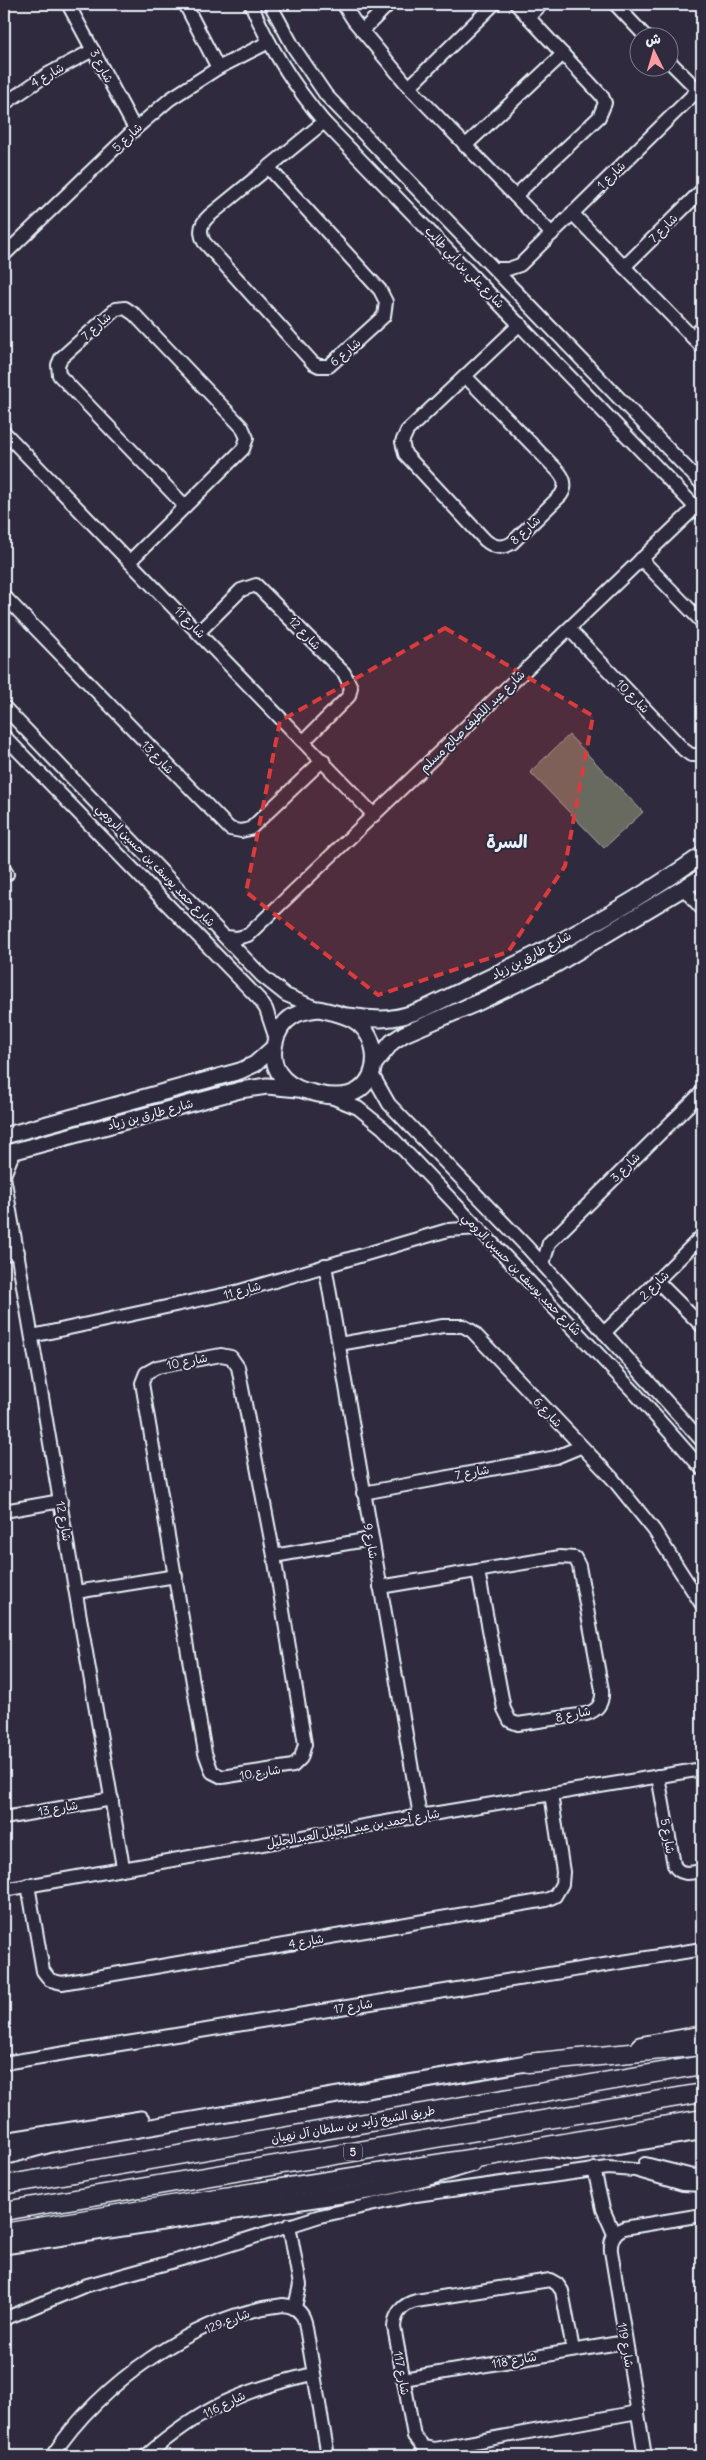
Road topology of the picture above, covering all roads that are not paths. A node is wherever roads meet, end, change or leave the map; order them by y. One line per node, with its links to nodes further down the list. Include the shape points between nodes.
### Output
1 (68, 4): 15 (street, شارع 3)
2 (185, 4): 17 (street)
3 (251, 4): 14 (street, شارع علي بن أبي طالب)
4 (270, 4): 33 (street, شارع علي بن أبي طالب, via 294,48 326,95)
5 (343, 4): 13 (street)
6 (389, 4): 13 (street)
7 (494, 4): 19 (street)
8 (516, 4): 11 (street)
9 (542, 4): 11 (street)
10 (615, 4): 12 (street)
11 (528, 17): 16 (street)
12 (638, 28)
13 (362, 31): 19 (street)
14 (268, 42): 17 (street, شارع 5); 22 (street, شارع علي بن أبي طالب, via 296,88)
15 (93, 50): 21 (street, شارع 4, via 48,74); 23 (street, شارع 3)
16 (562, 54): 24 (street); 27 (street, via 602,96 604,109)
17 (218, 68): 23 (street, شارع 5, via 170,99)
18 (678, 69): 20 (street)
19 (409, 87): 24 (street)
20 (700, 88): 28 (street, شارع 1)
21 (4, 104)
22 (324, 122): 25 (street, شارع 6); 35 (street, شارع علي بن أبي طالب)
23 (135, 129): 30 (street, شارع 5)
24 (465, 146): 27 (street)
25 (268, 167): 25 (street, شارع 6, via 206,219 201,236 313,363 329,366 384,316 386,302 380,290)
26 (702, 190): 32 (street, شارع 7)
27 (515, 196): 29 (street)
28 (572, 213): 29 (street, شارع 1); 32 (street)
29 (552, 234): 31 (street, شارع 1)
30 (4, 255)
31 (520, 265): 33 (street); 34 (street)
32 (624, 267): 37 (street)
33 (495, 269): 34 (street, شارع علي بن أبي طالب)
34 (516, 291): 39 (street, شارع علي بن أبي طالب)
35 (520, 324): 40 (street, شارع 8); 41 (street, شارع علي بن أبي طالب)
36 (702, 328): 37 (street)
37 (692, 337): 38 (street)
38 (702, 347)
39 (594, 372): 41 (street, via 598,377 595,386 587,390); 42 (street, شارع علي بن أبي طالب)
40 (465, 376): 40 (street, شارع 8, via 407,431 402,447 485,540 494,546 512,544 561,495 565,488 564,480)
41 (581, 387): 43 (street, شارع علي بن أبي طالب)
42 (616, 395): 43 (street, via 605,397); 45 (street, شارع علي بن أبي طالب)
43 (601, 408): 47 (street, شارع علي بن أبي طالب)
44 (4, 432): 49 (street, شارع 11)
45 (702, 484)
46 (186, 506): 46 (street, شارع 7, via 243,449 247,442 246,433 134,314 125,308 116,309 61,358 58,372); 49 (street, شارع 7)
47 (699, 510): 48 (street, شارع عبد اللطيف صالح مسلم)
48 (641, 559): 51 (street); 52 (street, شارع عبد اللطيف صالح مسلم)
49 (130, 561): 53 (street, شارع 11)
50 (4, 596): 58 (street, شارع 13, via 230,829 250,829)
51 (702, 622)
52 (569, 628): 57 (street, شارع 10, via 684,750 691,755); 59 (street, شارع عبد اللطيف صالح مسلم)
53 (199, 632): 56 (street, شارع 11); 56 (street, شارع 12, via 241,590 256,585 344,673 351,686 349,696)
54 (4, 707): 65 (street, شارع حمد يوسف بن حسين الرومي)
55 (5, 739): 69 (street, شارع حمد يوسف بن حسين الرومي, via 259,999 266,1009)
56 (304, 741): 58 (street, شارع 11)
57 (702, 755)
58 (323, 760): 59 (street, شارع 11)
59 (374, 815): 64 (street, شارع عبد اللطيف صالح مسلم)
60 (702, 855): 68 (main road, شارع طارق بن زياد, via 584,927 453,995 392,1018)
61 (702, 877): 62 (main road, شارع طارق بن زياد)
62 (684, 889): 63 (street); 70 (main road, شارع طارق بن زياد, via 538,974 404,1034 389,1046)
63 (702, 909)
64 (248, 935): 65 (street); 66 (street)
65 (226, 937): 66 (street, شارع حمد يوسف بن حسين الرومي)
66 (245, 958): 67 (street, شارع حمد يوسف بن حسين الرومي, via 278,990)
67 (319, 1009): 68 (main road); 69 (main road, via 293,1016 282,1026)
68 (347, 1016): 70 (main road, via 366,1030 372,1042)
69 (275, 1043): 71 (main road, via 278,1071 282,1078); 74 (main road, شارع طارق بن زياد, via 255,1064 240,1071)
70 (374, 1068): 73 (main road, via 364,1085 352,1093); 75 (street, شارع حمد يوسف بن حسين الرومي, via 389,1104)
71 (298, 1089): 73 (main road); 76 (main road, شارع طارق بن زياد, via 267,1086 240,1090)
72 (702, 1092): 83 (street, شارع 3)
73 (329, 1097): 77 (street, شارع حمد يوسف بن حسين الرومي, via 367,1114)
74 (4, 1136)
75 (431, 1149): 77 (street, via 419,1152); 84 (street, شارع حمد يوسف بن حسين الرومي)
76 (9, 1152): 78 (street, شارع 12)
77 (416, 1163): 79 (street, شارع حمد يوسف بن حسين الرومي)
78 (4, 1176): 85 (street, شارع 12)
79 (456, 1205): 80 (street, شارع حمد يوسف بن حسين الرومي); 81 (street, via 456,1219)
80 (479, 1228): 81 (street, شارع 11); 96 (street, شارع حمد يوسف بن حسين الرومي)
81 (448, 1230): 88 (street, شارع 11)
82 (702, 1236): 89 (street, شارع 2)
83 (549, 1243): 84 (street); 87 (street, شارع 3)
84 (527, 1247): 87 (street, شارع حمد يوسف بن حسين الرومي)
85 (18, 1252): 86 (street); 92 (street, شارع 12)
86 (4, 1254)
87 (543, 1264): 91 (street, شارع حمد يوسف بن حسين الرومي)
88 (325, 1265): 92 (street, شارع 11, via 226,1294); 93 (street, شارع 9)
89 (658, 1282): 90 (street); 91 (street, شارع 2)
90 (702, 1326)
91 (604, 1333): 94 (street, شارع حمد يوسف بن حسين الرومي)
92 (32, 1336): 98 (street, شارع 12)
93 (339, 1344): 95 (street, شارع 6, via 443,1326 463,1326 477,1335); 97 (street, شارع 9)
94 (702, 1441)
95 (580, 1447): 97 (street, شارع 7, via 556,1457); 106 (street, شارع 6, via 612,1478 654,1530)
96 (702, 1469)
97 (363, 1493): 100 (street, شارع 9)
98 (61, 1501): 99 (street); 105 (street, شارع 12)
99 (4, 1511)
100 (371, 1539): 101 (street); 104 (street, شارع 9)
101 (274, 1556): 103 (street, شارع 10, via 236,1363 231,1357 221,1355 157,1367 146,1373 142,1383); 103 (street, شارع 10, via 305,1739 301,1758 290,1767 227,1777 218,1777 210,1768)
102 (478, 1571): 102 (street, شارع 8, via 565,1556 576,1559 602,1690 600,1705 595,1710 520,1724 508,1719); 104 (street, شارع 8)
103 (176, 1576): 105 (street)
104 (380, 1587): 111 (street, شارع 9)
105 (76, 1592): 110 (street, شارع 12)
106 (702, 1605)
107 (702, 1769): 108 (street, شارع أحمد بن عبد الجليل العبدالجليل)
108 (658, 1776): 109 (street, شارع أحمد بن عبد الجليل العبدالجليل); 114 (street, شارع 5, via 674,1865 684,1873)
109 (551, 1794): 111 (street, شارع أحمد بن عبد الجليل العبدالجليل); 115 (street, شارع 4, via 563,1880 555,1896 536,1902 57,1982 50,1980 43,1971)
110 (112, 1799): 112 (street, شارع 13); 113 (street, شارع 12)
111 (420, 1816): 113 (street, شارع أحمد بن عبد الجليل العبدالجليل)
112 (4, 1818)
113 (124, 1867): 115 (street, شارع أحمد بن عبد الجليل العبدالجليل)
114 (702, 1871)
115 (28, 1885): 116 (street, شارع أحمد بن عبد الجليل العبدالجليل)
116 (4, 1890)
117 (702, 1949): 120 (street, شارع 17)
118 (702, 2034): 121 (main road)
119 (702, 2046): 121 (highway)
120 (4, 2063)
121 (528, 2063): 124 (main road)
122 (702, 2065): 136 (highway, طريق الشيخ زايد بن سلطان آل نهيان / 5)
123 (702, 2094): 138 (highway, 5)
124 (286, 2104): 128 (main road, via 201,2110); 131 (main road, via 58,2143)
125 (702, 2119): 130 (highway)
126 (702, 2133): 127 (street)
127 (689, 2136): 129 (street); 130 (street, via 576,2154)
128 (4, 2140)
129 (702, 2140)
130 (539, 2147): 132 (highway)
131 (9, 2155)
132 (495, 2155): 141 (highway); 143 (main road, via 446,2172 374,2190)
133 (608, 2168): 134 (street); 135 (street, via 646,2164 693,2176); 137 (street, via 635,2170 683,2184)
134 (594, 2169): 140 (street, via 384,2201); 142 (street, شارع 119, via 603,2209)
135 (702, 2174)
136 (4, 2185)
137 (702, 2185)
138 (4, 2211)
139 (702, 2215): 142 (street, via 624,2228)
140 (289, 2224): 144 (street, via 300,2286); 145 (street, via 207,2252 84,2286)
141 (4, 2233)
142 (614, 2234): 146 (street, شارع 119, via 610,2245)
143 (4, 2246)
144 (295, 2307): 148 (street, via 305,2322); 151 (street, شارع 129, via 283,2305 241,2314 163,2351 99,2400)
145 (4, 2319)
146 (624, 2342): 147 (street, شارع 118); 150 (street, شارع 119)
147 (573, 2350): 149 (street, شارع 118); 149 (street, شارع 117, via 562,2291 550,2280 416,2301 401,2308 394,2322)
148 (313, 2374): 152 (street, شارع 116, via 267,2384 223,2402 182,2426); 153 (street)
149 (403, 2379): 150 (street, شارع 117, via 414,2436 430,2448)
150 (638, 2412): 154 (street, شارع 119)
151 (52, 2456)
152 (146, 2456)
153 (328, 2456)
154 (646, 2456)

